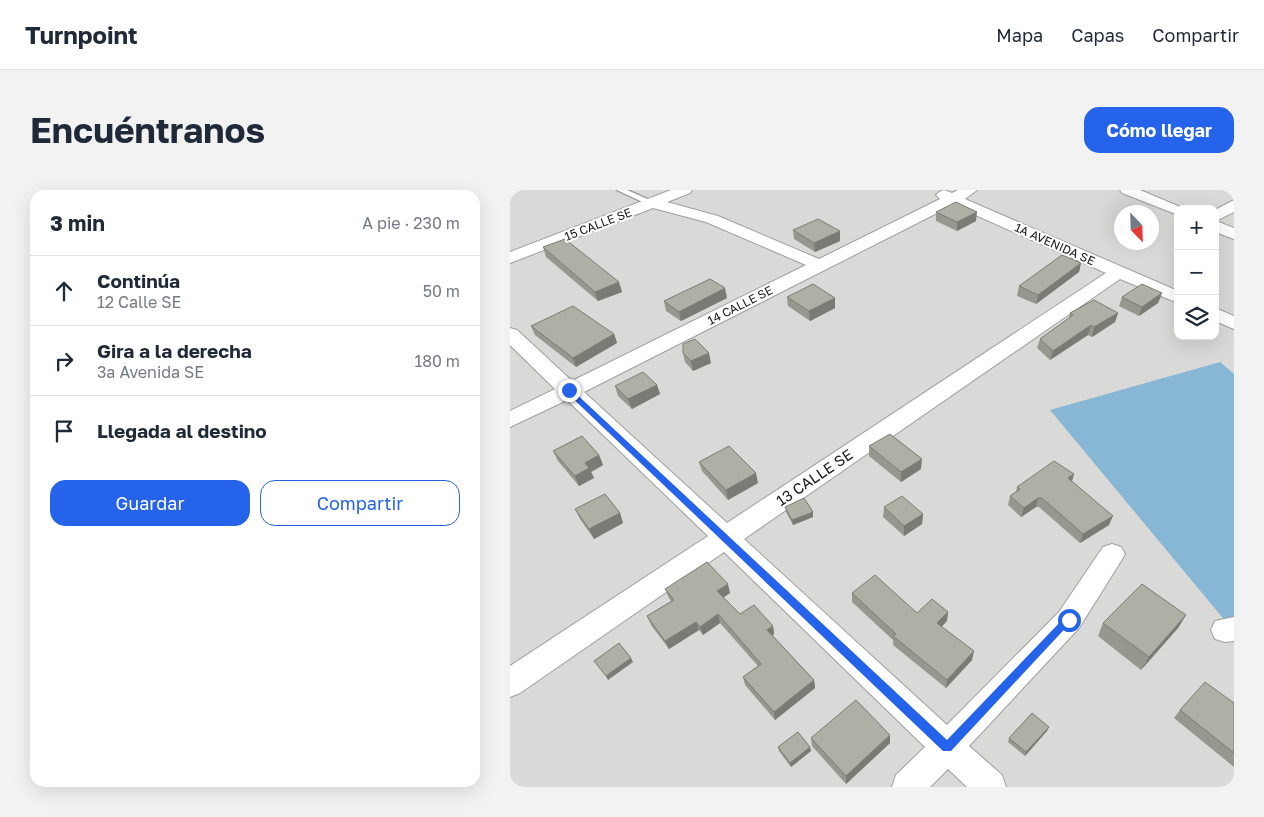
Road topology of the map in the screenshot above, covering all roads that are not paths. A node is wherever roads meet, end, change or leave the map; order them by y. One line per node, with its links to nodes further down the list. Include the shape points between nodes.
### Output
1 (621, 190): 7 (lane)
2 (685, 190): 7 (street, 15 CALLE SE)
3 (933, 190): 6 (street, 1A AVENIDA SE)
4 (970, 190): 6 (street, 14 CALLE SE)
5 (1126, 190): 9 (street)
6 (952, 198): 14 (street, 14 CALLE SE); 15 (street, 1A AVENIDA SE)
7 (652, 204): 13 (street, 15 CALLE SE); 14 (street, via 712,219)
8 (1234, 205): 10 (street)
9 (1174, 208)
10 (1219, 214)
11 (1219, 228): 12 (street)
12 (1234, 234)
13 (510, 258)
14 (820, 265): 20 (street, 14 CALLE SE)
15 (1119, 272): 16 (street, 1A AVENIDA SE); 22 (street, 13 CALLE SE)
16 (1174, 296)
17 (1219, 316): 18 (street)
18 (1234, 322)
19 (510, 334): 20 (street)
20 (569, 390): 21 (street, 14 CALLE SE); 22 (street)
21 (510, 420)
22 (724, 538): 24 (street, 13 CALLE SE); 25 (street)
23 (1112, 554): 25 (street, via 1069,620)
24 (510, 682)
25 (947, 747): 26 (street); 27 (street)
26 (908, 787)
27 (990, 787)

